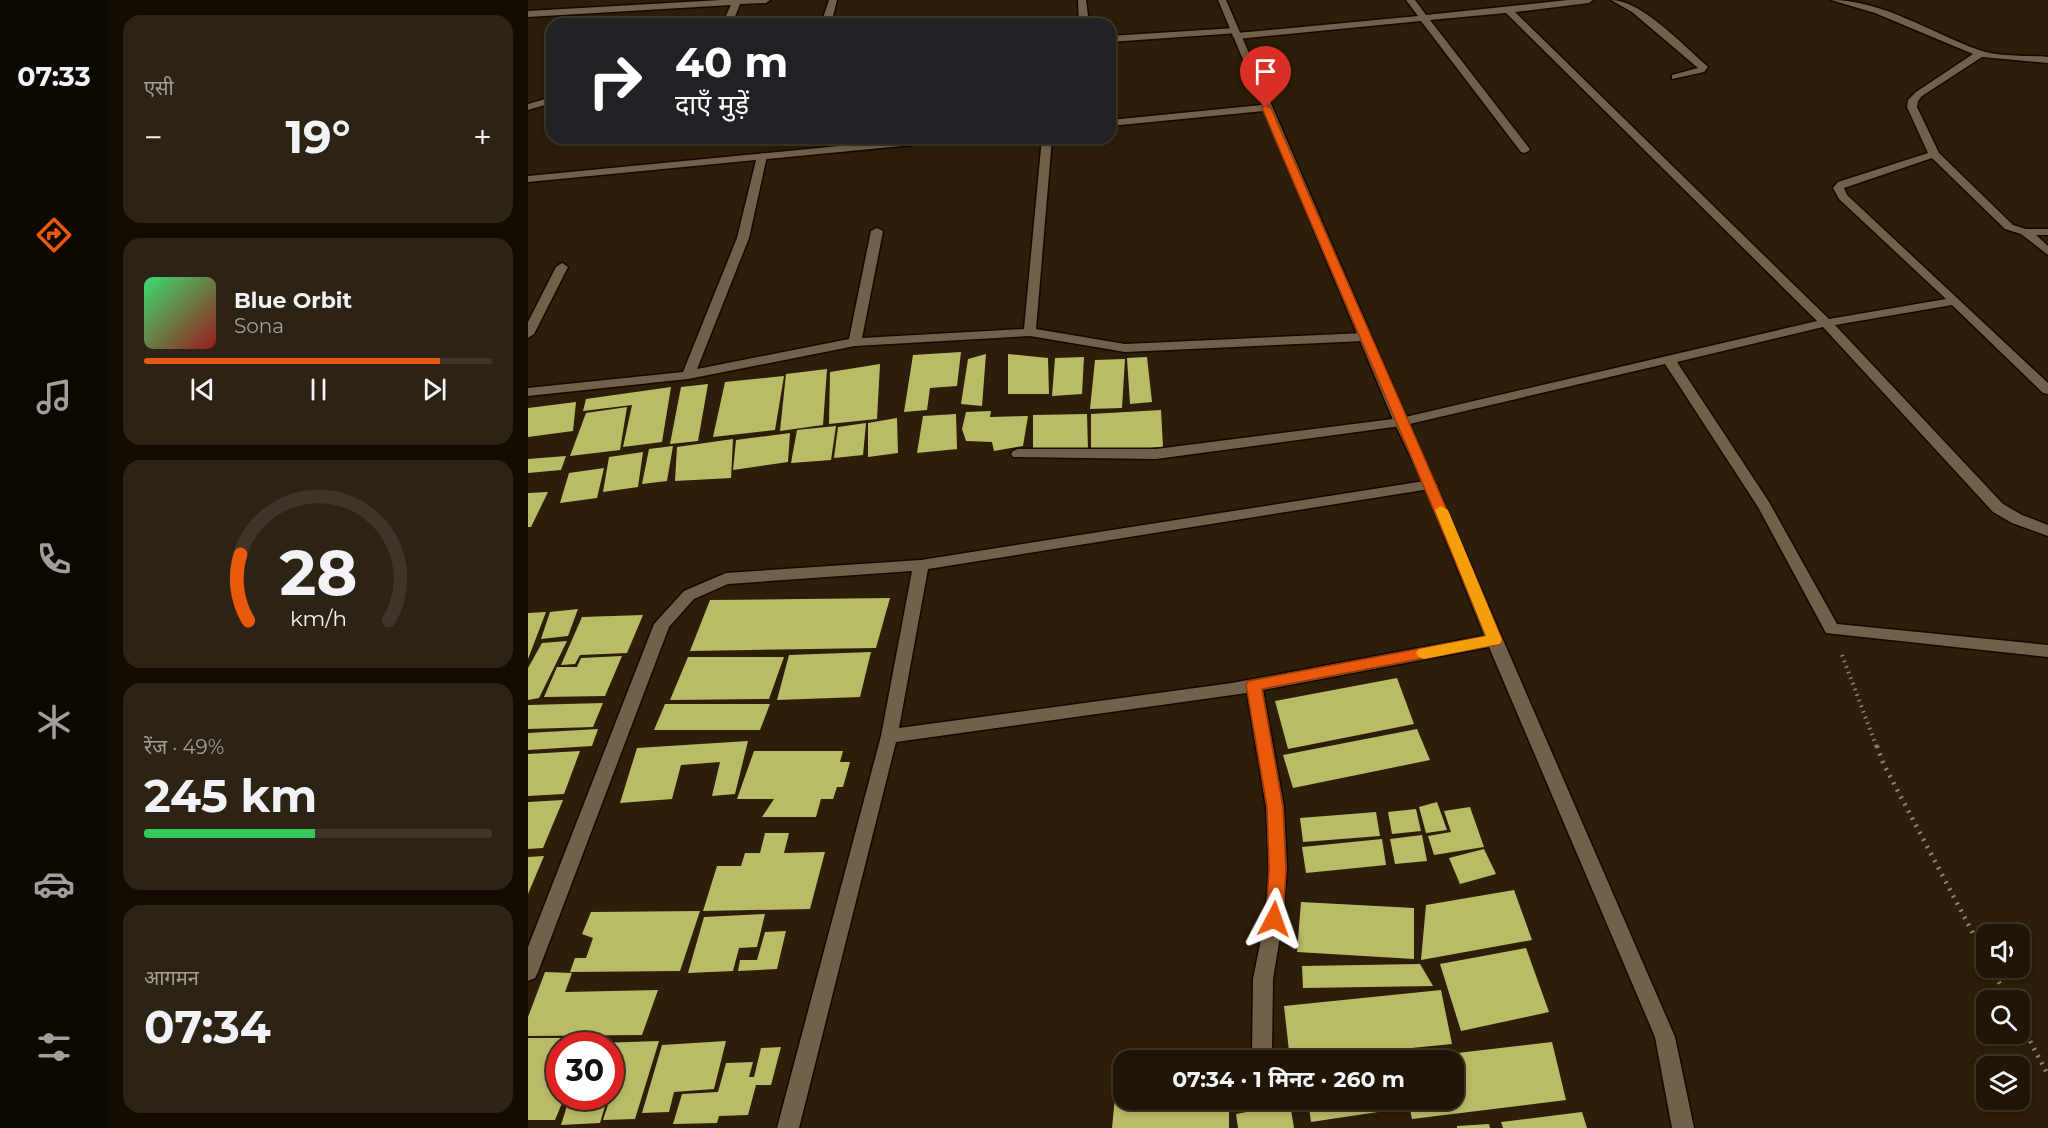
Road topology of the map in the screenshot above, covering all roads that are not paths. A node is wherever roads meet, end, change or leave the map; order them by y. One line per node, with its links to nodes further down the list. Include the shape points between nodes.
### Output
1 (766, 0): 9 (street)
2 (833, 0): 14 (street)
3 (1082, 0): 15 (street)
4 (1222, 0): 17 (street)
5 (1410, 0): 16 (street)
6 (1588, 0): 10 (street)
7 (1615, 0): 21 (street, via 1635,10 1703,67)
8 (1835, 0): 19 (street, via 1878,11)
9 (741, 1): 12 (street); 13 (street)
10 (1541, 3): 11 (street)
11 (1509, 10): 16 (street); 38 (street)
12 (528, 14)
13 (731, 18)
14 (828, 18)
15 (1084, 18)
16 (1423, 18): 17 (street); 28 (street)
17 (1236, 34): 18 (street); 24 (street)
18 (1116, 39)
19 (1980, 54): 20 (street); 29 (street, via 1913,100 1912,107)
20 (2048, 60)
21 (1674, 77)
22 (546, 102): 23 (street)
23 (528, 107)
24 (1266, 108): 25 (street); 41 (street)
25 (1116, 122)
26 (890, 144): 30 (street)
27 (1046, 144): 39 (street)
28 (1525, 150)
29 (1934, 154): 33 (street, via 2009,227); 37 (street, via 1838,188)
30 (762, 156): 31 (street); 44 (street, via 743,238)
31 (528, 179)
32 (877, 231): 42 (street)
33 (2025, 232): 34 (street); 35 (street)
34 (2048, 232)
35 (2048, 252)
36 (562, 267): 40 (street)
37 (1956, 301): 38 (street); 45 (street)
38 (1826, 323): 43 (street); 50 (street, via 1998,508)
39 (1030, 332): 41 (street, via 1125,348); 42 (street)
40 (528, 334)
41 (1364, 337): 47 (street)
42 (855, 342): 44 (street)
43 (1669, 360): 47 (street); 53 (street, via 1764,505 1832,629)
44 (688, 375): 46 (street)
45 (2048, 390)
46 (528, 392)
47 (1401, 422): 48 (street, via 1156,454); 49 (street)
48 (1018, 454)
49 (1431, 485): 51 (street); 52 (street)
50 (2048, 531)
51 (921, 565): 55 (street); 56 (street, via 726,579 689,594 662,624)
52 (1494, 640): 54 (street); 59 (street, via 1665,1037)
53 (2048, 651)
54 (1254, 685): 55 (street); 57 (street, via 1275,807 1278,869 1263,979)
55 (889, 736): 58 (street)
56 (528, 972)
57 (1262, 1050)
58 (788, 1128)
59 (1683, 1128)

